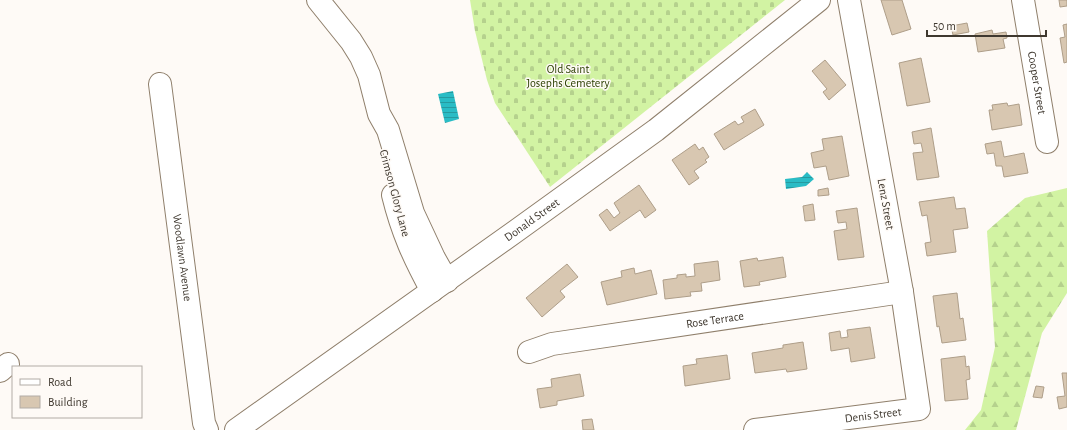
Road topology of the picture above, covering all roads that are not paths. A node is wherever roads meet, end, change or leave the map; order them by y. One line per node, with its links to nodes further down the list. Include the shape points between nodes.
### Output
1 (318, 0): 7 (street, Crimson Glory Lane, via 361,57 379,114 388,130 415,219 434,258)
2 (819, 0): 7 (street, Donald Street, via 656,130)
3 (849, 0): 8 (street, Lenz Street)
4 (1023, 0): 6 (street, Cooper Street)
5 (160, 84): 11 (street, Woodlawn Avenue, via 204,423)
6 (1047, 142)
7 (440, 286): 12 (street, Donald Street)
8 (902, 292): 9 (street, Rose Terrace, via 552,344); 10 (street, Lenz Street)
9 (529, 352)
10 (919, 408): 13 (street, Denis Street)
11 (207, 430)
12 (236, 430)
13 (755, 430)

